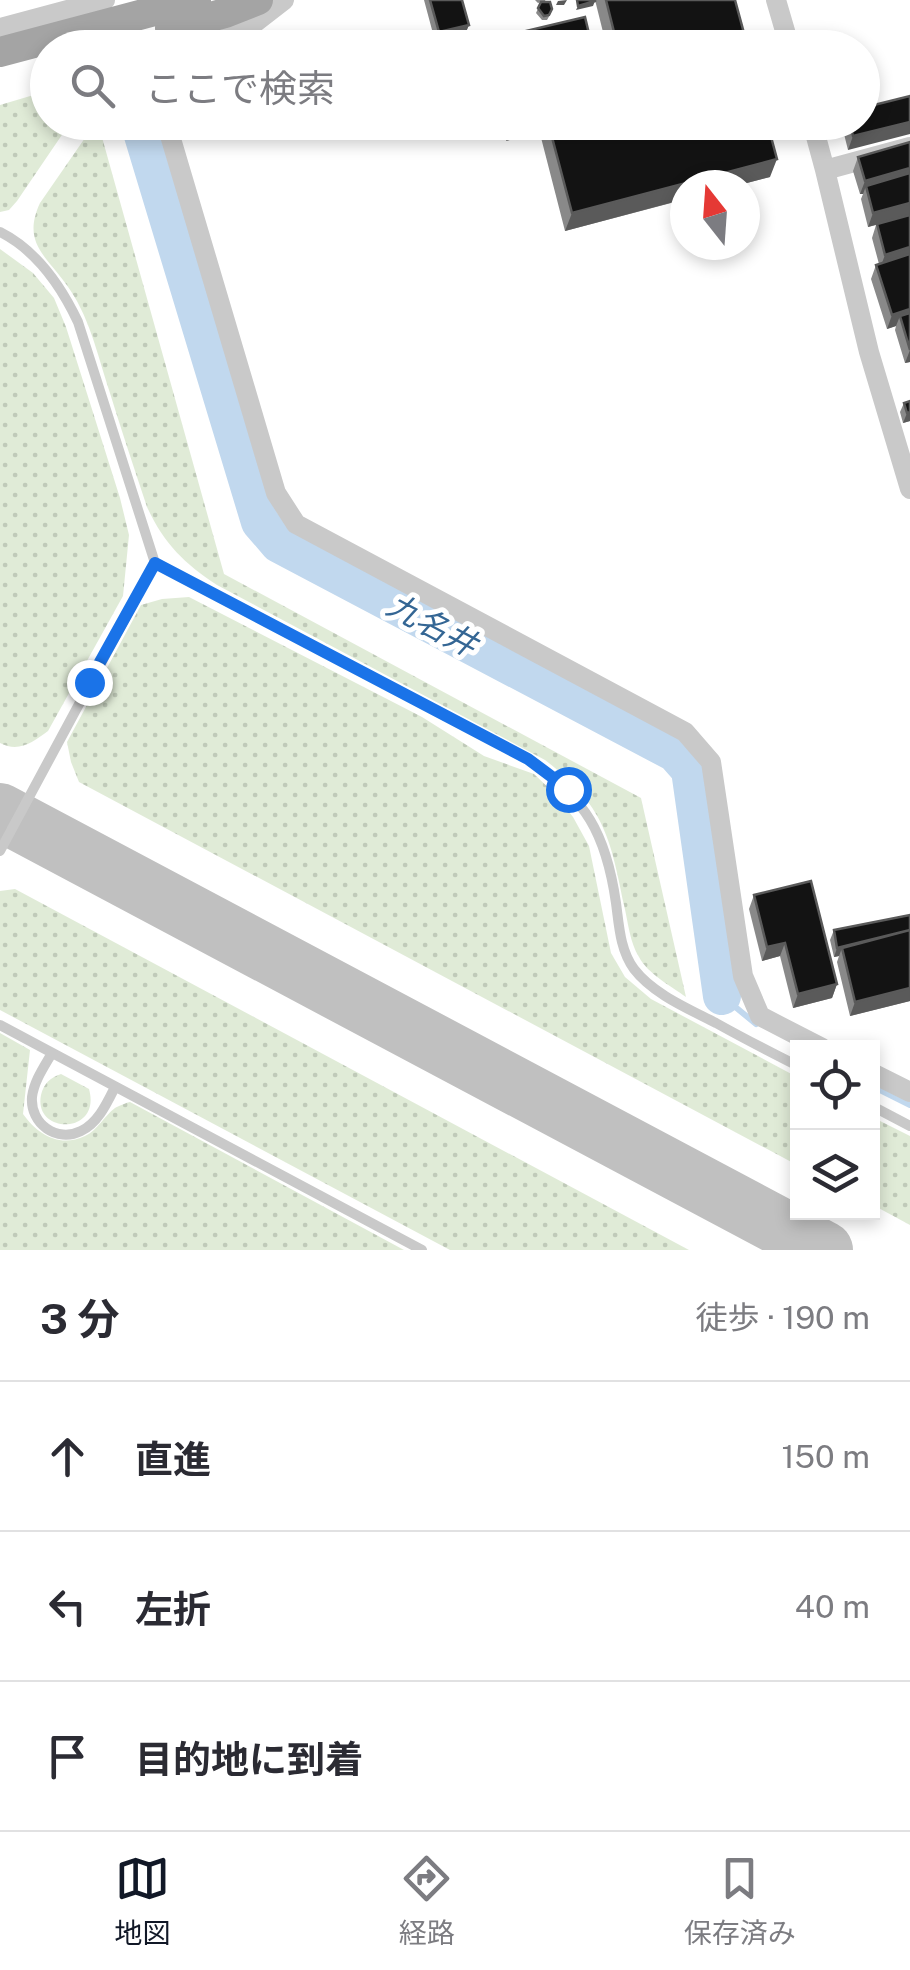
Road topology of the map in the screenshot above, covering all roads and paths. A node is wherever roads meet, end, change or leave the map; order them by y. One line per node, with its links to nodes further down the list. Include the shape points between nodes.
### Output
1 (105, 0): 6 (street)
2 (196, 0): 7 (main road)
3 (258, 0): 8 (main road)
4 (284, 0): 9 (street)
5 (776, 0): 10 (street)
6 (0, 28)
7 (83, 30)
8 (161, 30)
9 (246, 30)
10 (785, 30)
11 (30, 44): 12 (main road)
12 (0, 52)
13 (30, 66): 14 (main road)
14 (0, 74)
15 (171, 140): 24 (street, via 276,493 296,524 686,732 711,762 744,976 760,1016)
16 (817, 140): 18 (street)
17 (910, 147): 18 (street)
18 (825, 170): 20 (street, via 868,352)
19 (0, 232): 21 (lane, via 51,275 72,310)
20 (910, 489)
21 (155, 563): 22 (lane); 26 (lane, via 552,776 596,829 613,880 624,952 635,970 676,1002)
22 (0, 852)
23 (0, 1025): 25 (lane)
24 (806, 1040)
25 (52, 1053): 28 (lane); 28 (lane, via 32,1095 45,1129 78,1133 98,1117)
26 (790, 1062)
27 (880, 1077): 29 (street)
28 (115, 1087): 32 (lane)
29 (910, 1092)
30 (880, 1110): 31 (lane)
31 (910, 1126)
32 (422, 1250)

